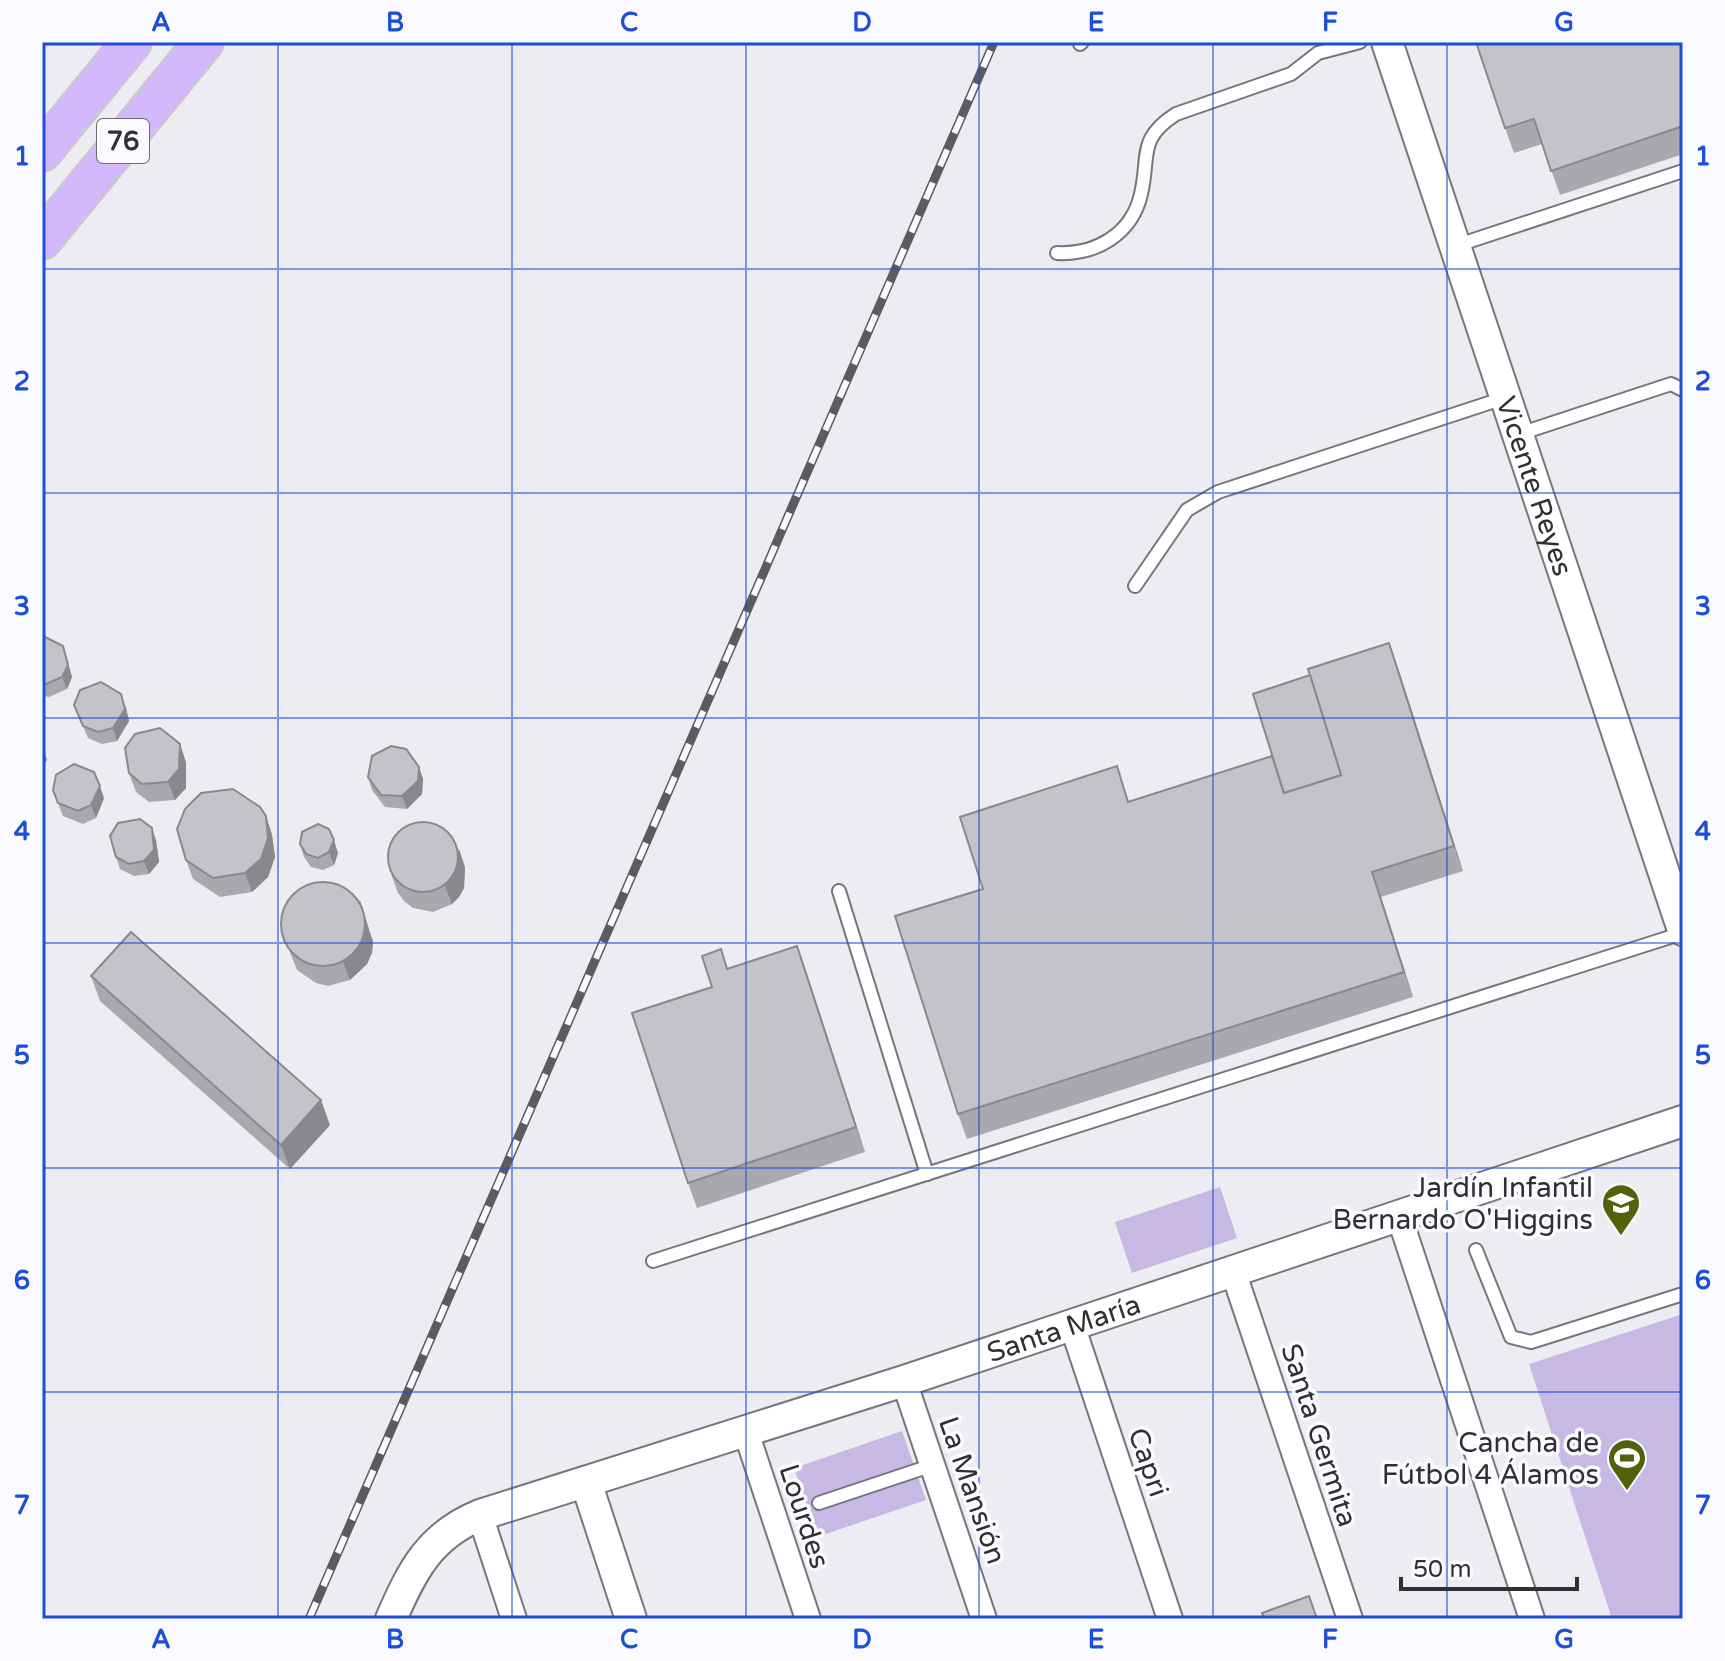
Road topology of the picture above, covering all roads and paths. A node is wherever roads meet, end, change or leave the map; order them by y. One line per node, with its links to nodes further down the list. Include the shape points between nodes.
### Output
1 (132, 42): 5 (main road, 76)
2 (204, 42): 7 (main road, 76)
3 (1360, 42): 9 (lane, via 1318,53 1291,74 1164,121 1144,154 1141,194 1128,223 1104,244)
4 (1387, 42): 8 (street, Vicente Reyes)
5 (42, 152)
6 (1683, 171): 8 (lane)
7 (42, 240)
8 (1455, 246): 11 (street, Vicente Reyes)
9 (1057, 253)
10 (1683, 390): 12 (lane, via 1671,384)
11 (1504, 398): 12 (street, Vicente Reyes); 13 (lane, via 1218,492 1187,510)
12 (1516, 434): 15 (street, Vicente Reyes)
13 (1135, 586)
14 (839, 891): 17 (lane)
15 (1683, 931): 17 (lane)
16 (1683, 1121): 18 (street, Santa María)
17 (927, 1174): 20 (lane)
18 (1399, 1216): 21 (street, Santa María); 37 (street)
19 (1476, 1250): 22 (lane, via 1511,1337 1519,1342)
20 (653, 1261)
21 (1233, 1271): 23 (street, Santa María); 36 (street, Santa Germita)
22 (1683, 1294)
23 (1072, 1325): 24 (street, Santa María); 35 (street, Capri)
24 (904, 1381): 25 (street, Santa María); 26 (street, La Mansión)
25 (746, 1432): 27 (street, Santa María); 33 (street, Lourdes)
26 (933, 1465): 28 (lane); 34 (street, La Mansión)
27 (586, 1482): 29 (street, Santa María); 32 (street)
28 (819, 1503)
29 (480, 1515): 30 (street, Santa María, via 444,1534 414,1566); 31 (street)
30 (391, 1619)
31 (514, 1619)
32 (631, 1619)
33 (808, 1619)
34 (984, 1619)
35 (1170, 1619)
36 (1350, 1619)
37 (1532, 1619)

